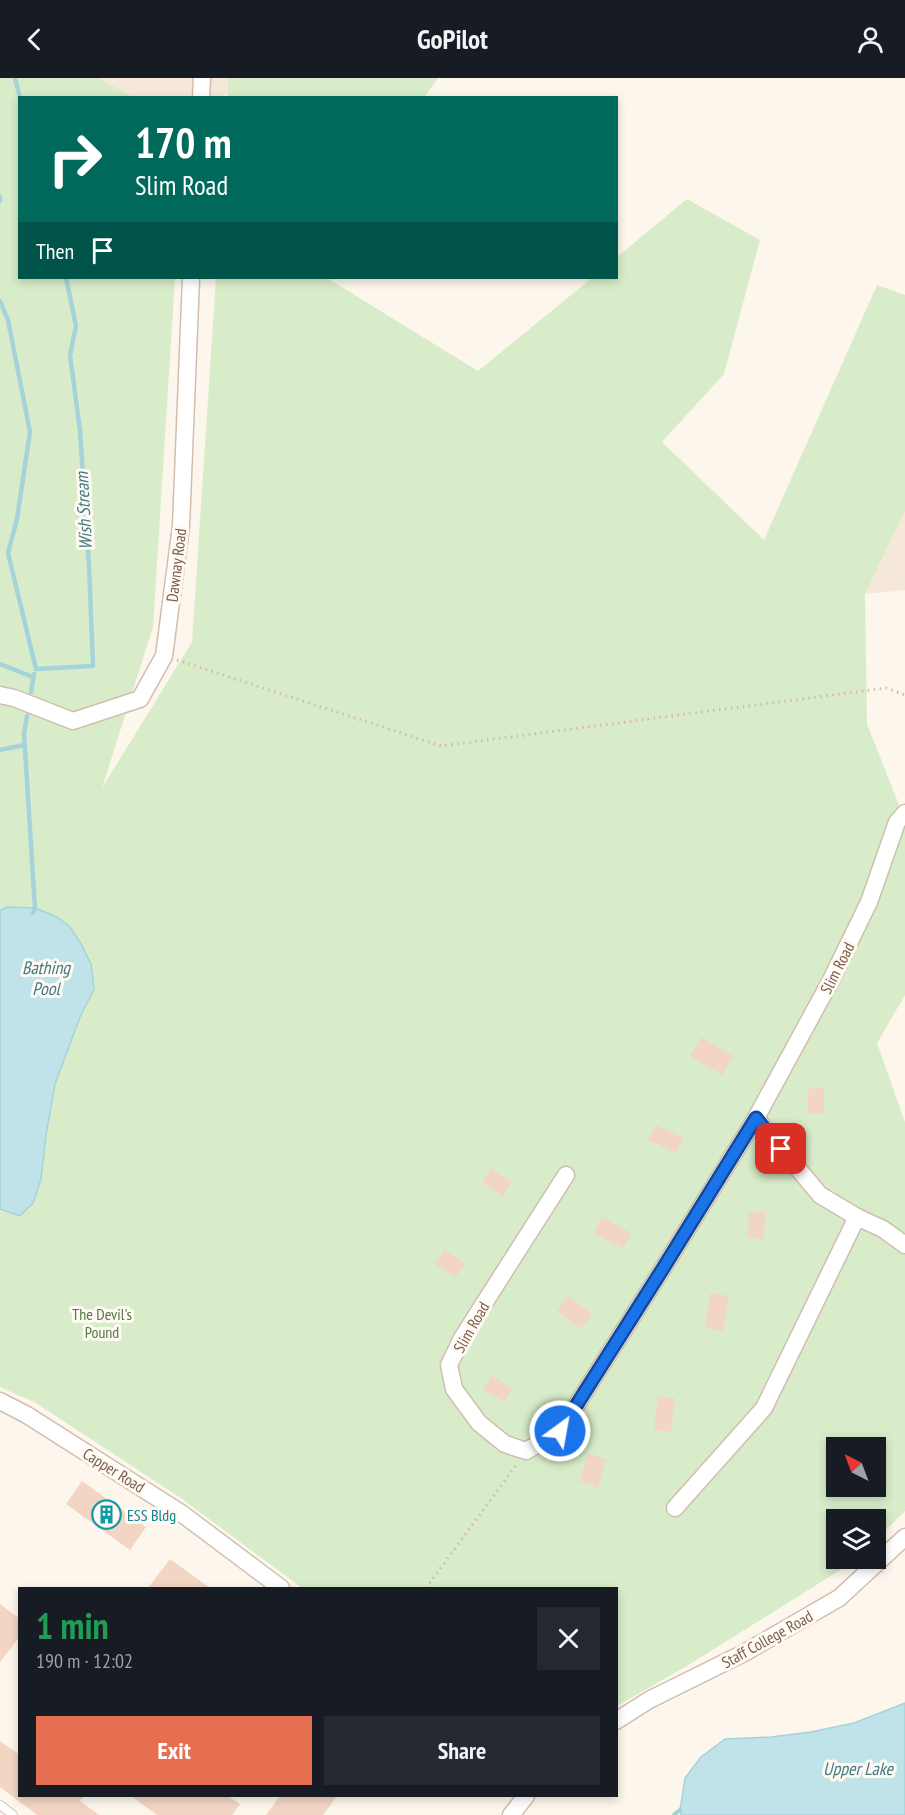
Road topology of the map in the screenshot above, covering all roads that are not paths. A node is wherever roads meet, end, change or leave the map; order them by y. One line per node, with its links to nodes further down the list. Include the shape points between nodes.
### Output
1 (202, 78): 2 (street)
2 (201, 96)
3 (191, 279): 4 (street, Dawnay Road, via 181,526 164,656 140,699 73,721)
4 (0, 695)
5 (905, 813): 6 (street, Slim Road, via 897,822 869,902 830,982)
6 (756, 1118): 7 (street, Slim Road, via 560,1431 526,1451 505,1444 479,1423 454,1389 449,1365 462,1338); 8 (street, via 820,1195)
7 (566, 1175)
8 (857, 1217): 9 (street); 11 (street, via 764,1408)
9 (905, 1245)
10 (0, 1401): 13 (street, Capper Road, via 181,1513)
11 (675, 1508)
12 (905, 1538): 14 (street, Staff College Road, via 839,1598)
13 (280, 1587)
14 (618, 1720)
15 (525, 1797): 18 (street)
16 (0, 1805): 17 (lane)
17 (13, 1815)
18 (511, 1815)

